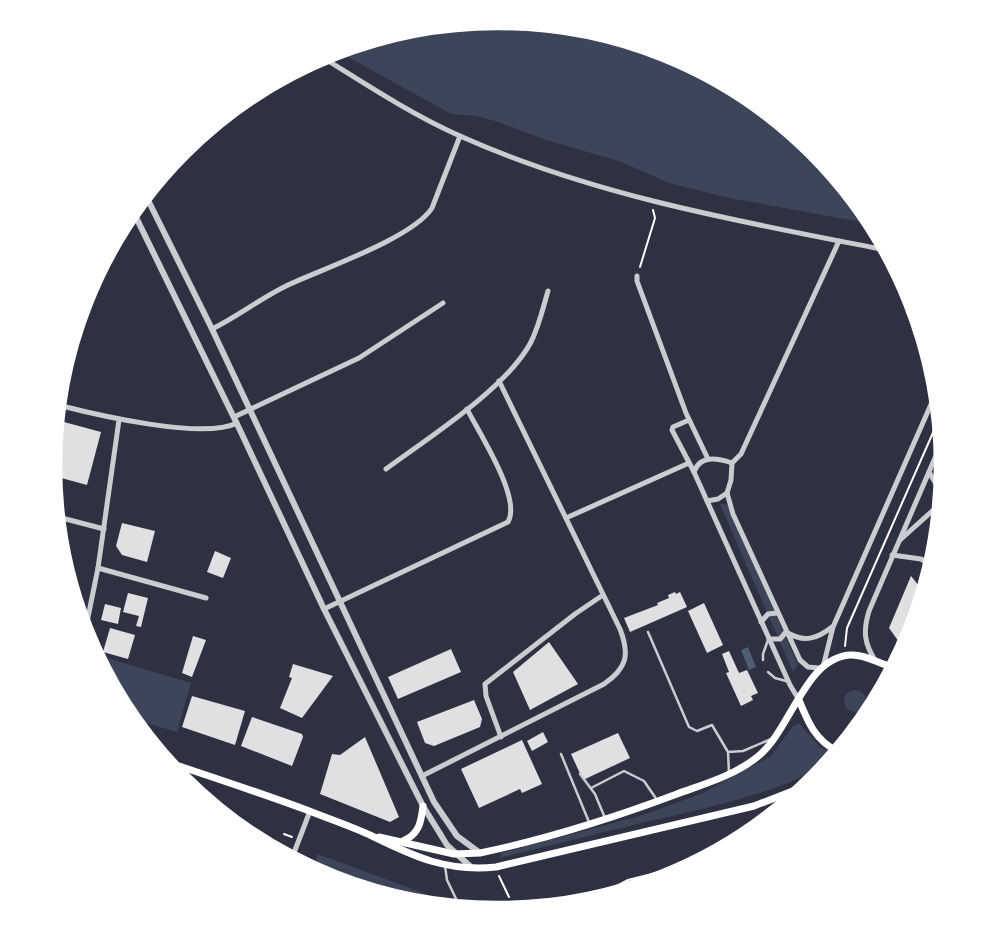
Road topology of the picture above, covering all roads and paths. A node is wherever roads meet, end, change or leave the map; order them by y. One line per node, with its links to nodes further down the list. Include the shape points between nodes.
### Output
1 (330, 62): 2 (street, via 404,108)
2 (460, 136): 3 (street, via 518,159); 11 (street, via 432,208 423,218 377,246 265,297)
3 (648, 199): 6 (street); 8 (path, via 655,218)
4 (150, 203): 11 (street)
5 (137, 220): 18 (street)
6 (838, 241): 7 (street); 24 (street, via 741,454)
7 (877, 248)
8 (637, 276): 19 (street)
9 (548, 291): 12 (street, via 531,341)
10 (442, 303): 15 (street, via 359,358)
11 (212, 330): 15 (street)
12 (499, 381): 16 (street); 32 (street)
13 (931, 405): 46 (street)
14 (65, 407): 17 (street)
15 (249, 410): 18 (street); 41 (street)
16 (467, 410): 25 (street); 41 (street, via 510,495 511,516 508,522)
17 (119, 420): 18 (street, via 205,429 223,427); 34 (street)
18 (235, 420): 42 (street)
19 (688, 420): 21 (street); 23 (street, via 672,429)
20 (933, 432): 50 (path, via 847,628)
21 (708, 459): 24 (street); 26 (street, via 698,463)
22 (935, 459): 27 (street)
23 (689, 463): 26 (street); 32 (street)
24 (732, 463): 29 (street)
25 (386, 469)
26 (694, 472): 30 (street)
27 (929, 472): 28 (street); 35 (street)
28 (934, 481)
29 (727, 493): 30 (street, via 718,499); 43 (street, via 733,514)
30 (707, 500): 45 (street)
31 (932, 511): 35 (street)
32 (566, 518): 39 (street)
33 (65, 519): 34 (street)
34 (104, 529): 38 (street)
35 (898, 542): 36 (street)
36 (892, 555): 37 (street); 52 (street, via 863,634)
37 (924, 561)
38 (98, 568): 40 (street); 44 (street)
39 (604, 595): 58 (street, via 485,684 486,696); 58 (street, via 624,639 625,659 618,674)
40 (206, 598)
41 (340, 602): 42 (street); 66 (street)
42 (324, 610): 70 (street)
43 (777, 613): 45 (street, via 768,614); 48 (street)
44 (88, 617)
45 (761, 622): 49 (street)
46 (833, 627): 48 (street, via 810,639 794,637); 54 (street)
47 (648, 632): 61 (lane, via 689,727 697,731 712,725)
48 (786, 632): 49 (street, via 780,639); 54 (street, via 803,664)
49 (769, 639): 51 (lane, via 762,654); 56 (street)
50 (845, 656): 52 (main road); 54 (main road)
51 (763, 660)
52 (875, 660): 53 (main road)
53 (887, 665)
54 (822, 666): 57 (main road)
55 (768, 672): 56 (lane, via 775,678)
56 (788, 681): 57 (street)
57 (799, 700): 59 (main road); 60 (main road, via 814,733)
58 (501, 737): 66 (street)
59 (777, 738): 61 (lane, via 743,751); 65 (main road, via 757,758)
60 (830, 748)
61 (728, 752): 65 (lane)
62 (561, 754): 73 (lane)
63 (183, 768): 71 (main road)
64 (580, 774): 67 (lane)
65 (729, 774): 69 (main road)
66 (422, 776): 77 (street, via 447,823 457,836)
67 (591, 788): 69 (lane, via 627,772 644,781); 72 (lane)
68 (787, 793): 80 (main road, via 754,806)
69 (658, 801): 72 (main road)
70 (423, 806): 75 (main road, via 416,832); 78 (street)
71 (310, 811): 74 (main road); 76 (street)
72 (606, 819): 73 (main road)
73 (590, 823): 77 (main road)
74 (371, 836): 75 (main road); 79 (main road, via 400,851)
75 (403, 841): 78 (main road)
76 (294, 852)
77 (480, 853): 78 (main road)
78 (454, 854): 81 (street)
79 (445, 866): 81 (main road); 85 (lane, via 447,880)
80 (496, 867): 81 (main road); 84 (path)
81 (475, 869)
82 (650, 875): 83 (path)
83 (620, 884)
84 (509, 897)
85 (457, 900)

